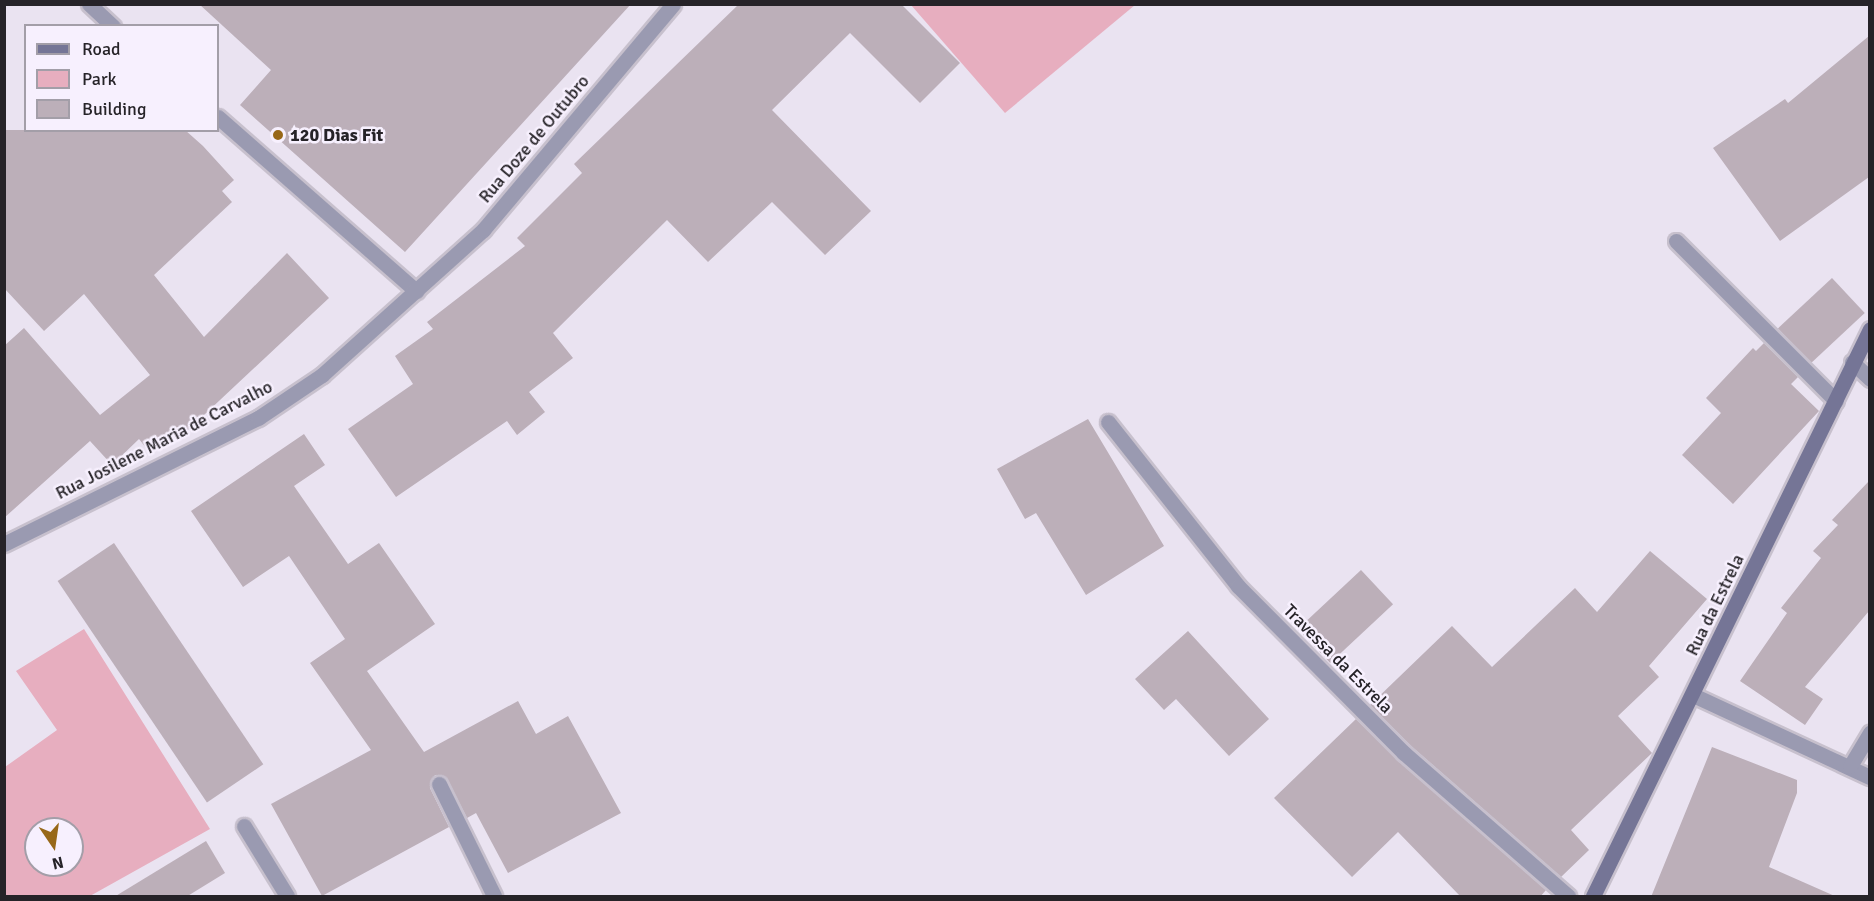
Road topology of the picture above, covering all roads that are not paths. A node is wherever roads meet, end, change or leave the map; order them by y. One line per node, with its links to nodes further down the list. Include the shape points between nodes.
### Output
1 (89, 4): 3 (street)
2 (673, 4): 6 (street, Rua Doze de Outubro, via 483,230)
3 (111, 24)
4 (219, 118): 6 (street)
5 (1676, 241): 10 (street)
6 (416, 291): 12 (street, Rua Josilene Maria de Carvalho, via 322,375 258,418)
7 (1869, 329): 8 (street, Rua da Estrela)
8 (1852, 362): 9 (street); 10 (street, Rua da Estrela)
9 (1869, 379)
10 (1836, 400): 13 (street, Rua da Estrela)
11 (1108, 422): 21 (street, Travessa da Estrela, via 1238,586 1404,753)
12 (4, 544)
13 (1693, 695): 15 (street); 22 (street, Rua da Estrela)
14 (1869, 733): 15 (street)
15 (1850, 766): 16 (street)
16 (1869, 777)
17 (439, 784): 20 (street)
18 (244, 826): 19 (street)
19 (287, 897)
20 (494, 897)
21 (1568, 897)
22 (1593, 897)

